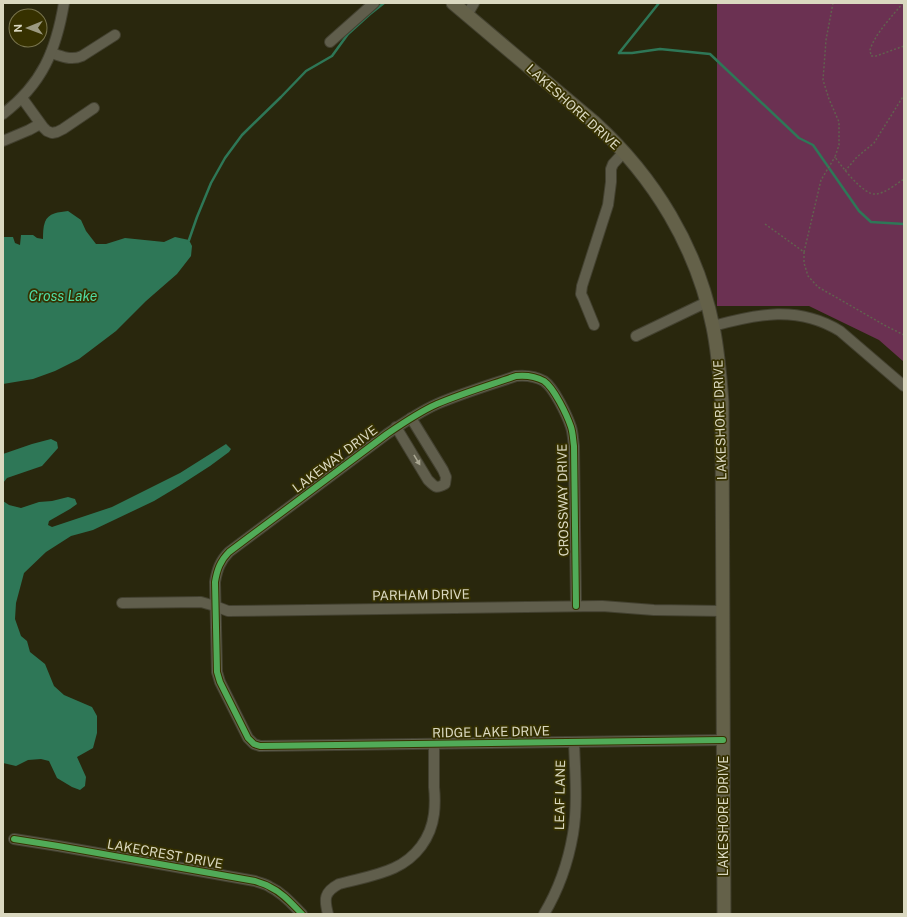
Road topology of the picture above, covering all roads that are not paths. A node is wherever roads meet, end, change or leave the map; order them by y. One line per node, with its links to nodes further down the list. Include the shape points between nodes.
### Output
1 (64, 3): 8 (street)
2 (374, 3): 7 (street)
3 (453, 3): 5 (main road, LAKESHORE DRIVE)
4 (474, 3): 5 (street)
5 (467, 15): 14 (main road, LAKESHORE DRIVE, via 595,123)
6 (115, 35): 8 (street, via 77,58)
7 (330, 42)
8 (51, 53): 9 (street, via 40,75)
9 (22, 98): 11 (street); 12 (street)
10 (94, 108): 12 (street, via 57,132 52,133)
11 (3, 114)
12 (40, 124): 13 (street)
13 (3, 141)
14 (624, 152): 15 (main road, LAKESHORE DRIVE, via 655,191 676,226 699,277); 16 (street, via 611,169 608,205 582,286 581,294)
15 (707, 302): 17 (main road, LAKESHORE DRIVE); 18 (street)
16 (594, 325)
17 (713, 326): 20 (street, via 773,314 816,319 840,331); 26 (main road, LAKESHORE DRIVE, via 720,368 722,402)
18 (636, 336)
19 (516, 376): 21 (street, LAKEWAY DRIVE, via 454,397); 25 (street, CROSSWAY DRIVE, via 535,377 547,384 571,428 574,446)
20 (904, 386)
21 (411, 418): 22 (street, LAKEWAY DRIVE); 22 (street, one-way to 21, via 428,480 439,487 445,484 443,470)
22 (396, 427): 24 (street, LAKEWAY DRIVE, via 228,552 216,574)
23 (122, 603): 24 (street, PARHAM DRIVE, via 200,602)
24 (215, 606): 25 (street, PARHAM DRIVE, via 228,611); 30 (street, LAKEWAY DRIVE, via 217,672 220,682 248,738)
25 (576, 606): 26 (street, PARHAM DRIVE)
26 (722, 611): 27 (main road, LAKESHORE DRIVE)
27 (723, 740): 28 (street, RIDGE LAKE DRIVE); 35 (main road, LAKESHORE DRIVE)
28 (574, 742): 29 (street, RIDGE LAKE DRIVE); 34 (street, LEAF LANE, via 573,833 562,876)
29 (434, 744): 30 (street, RIDGE LAKE DRIVE); 33 (street, via 434,815 428,836 410,858 393,869 333,887 325,899)
30 (260, 746)
31 (14, 839): 32 (street, LAKECREST DRIVE, via 255,881 266,884 281,894)
32 (302, 914)
33 (328, 914)
34 (544, 914)
35 (724, 914)

